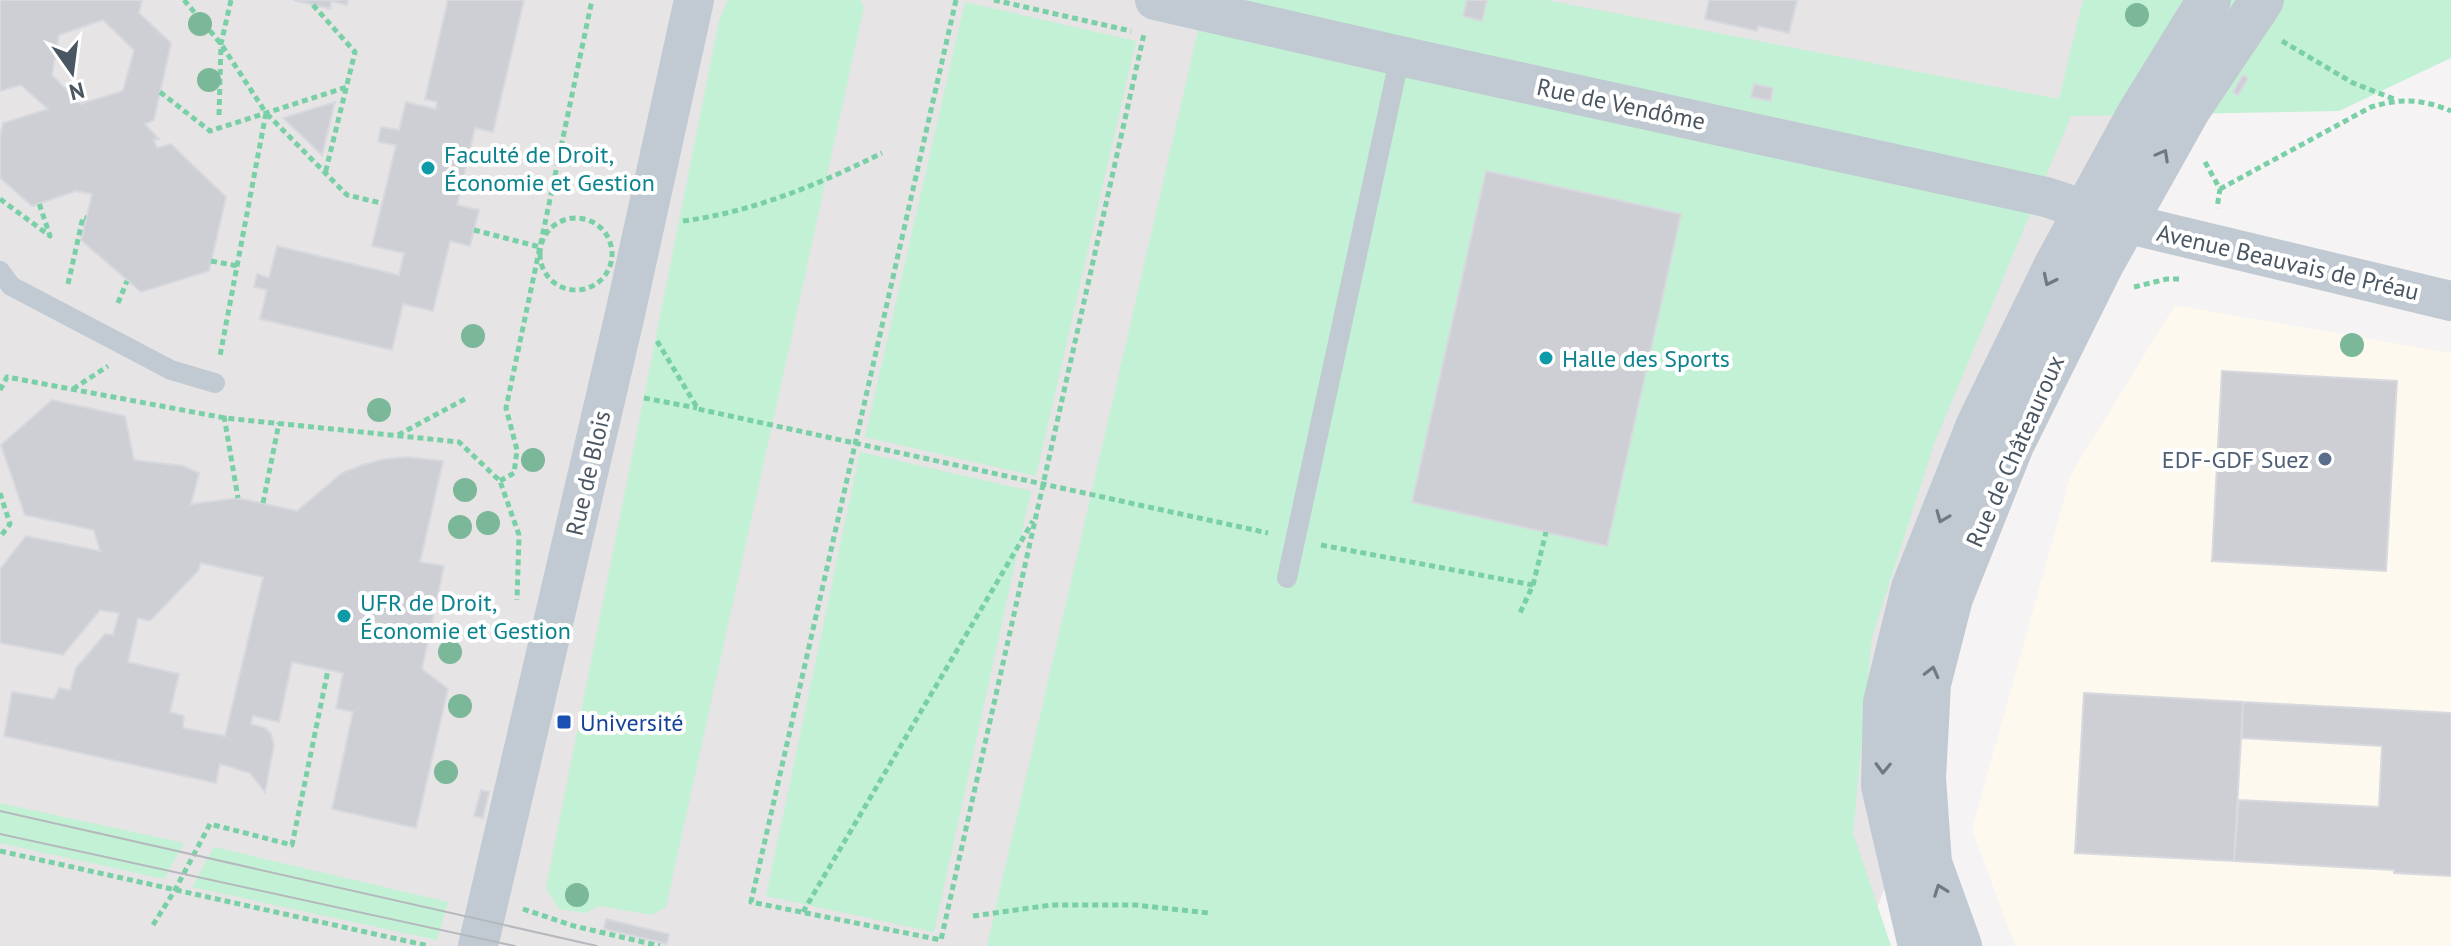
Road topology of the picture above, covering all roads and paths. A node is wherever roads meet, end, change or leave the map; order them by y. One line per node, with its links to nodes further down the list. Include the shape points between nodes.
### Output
1 (182, 0): 11 (path)
2 (231, 0): 11 (path)
3 (592, 0): 31 (path)
4 (694, 0): 29 (street, Rue de Blois)
5 (956, 0): 52 (path)
6 (994, 0): 54 (path, via 1144,34)
7 (1155, 0): 12 (street, Rue de Vendôme)
8 (2209, 0): 27 (street, Rue de Châteauroux, via 2138,115)
9 (313, 5): 13 (path, via 355,52)
10 (2269, 19): 15 (path, via 2353,83); 27 (street, Rue de Châteauroux, one-way to 10, via 2189,109)
11 (221, 44): 17 (path); 18 (path)
12 (1400, 56): 27 (street, Rue de Vendôme, via 2046,197); 61 (lane)
13 (347, 87): 17 (path); 21 (path)
14 (160, 92): 17 (path, via 210,131)
15 (2395, 100): 16 (path, via 2430,102); 22 (path, via 2371,107)
16 (2451, 111)
17 (266, 113): 21 (path); 33 (path)
18 (219, 115)
19 (882, 153): 29 (path, via 828,180 744,208)
20 (2203, 158): 22 (path)
21 (325, 174): 25 (path, via 347,195)
22 (2220, 189): 26 (path)
23 (0, 199): 24 (path, via 50,236)
24 (39, 203)
25 (381, 203)
26 (2216, 214)
27 (2106, 217): 38 (street, Avenue Beauvais de Préau); 77 (street, Rue de Châteauroux, one-way to 77, via 2056,265 1978,425 1913,588 1885,702 1883,786); 78 (street, Rue de Châteauroux, one-way to 27, via 1930,863 1924,778 1929,684 1951,598 2012,445 2102,264)
28 (86, 218): 40 (path)
29 (644, 225): 41 (street, Rue de Blois)
30 (492, 235): 31 (path, via 474,230)
31 (540, 247): 31 (path, via 540,260 552,281 575,290 598,282 611,261 609,239 583,219 571,218 551,228); 53 (path, via 506,408 517,450 514,473)
32 (211, 261): 33 (path)
33 (238, 266): 43 (path)
34 (0, 271): 40 (lane, via 11,286)
35 (2189, 279): 37 (path, via 2167,279)
36 (127, 281): 39 (path)
37 (2126, 291)
38 (2451, 301)
39 (118, 303)
40 (61, 312): 42 (lane)
41 (625, 314): 46 (street, Rue de Blois); 48 (path, via 645,320)
42 (132, 350): 43 (lane, via 171,370); 44 (path)
43 (215, 383): 49 (path)
44 (72, 389): 45 (path, via 7,377); 49 (path)
45 (0, 390)
46 (607, 390): 48 (path); 75 (street, Rue de Blois)
47 (465, 399): 51 (path)
48 (698, 409): 52 (path)
49 (225, 418): 51 (path); 56 (path)
50 (279, 423): 57 (path)
51 (397, 436): 53 (path, via 459,442)
52 (855, 443): 54 (path); 70 (path, via 751,902)
53 (500, 481): 64 (path, via 519,535)
54 (1043, 484): 58 (path); 61 (path)
55 (0, 493): 60 (path, via 10,524)
56 (238, 498)
57 (263, 503)
58 (1036, 517): 70 (path); 70 (path, via 941,940)
59 (1546, 532): 63 (path)
60 (0, 537)
61 (1295, 539): 62 (lane); 63 (path)
62 (1287, 578)
63 (1533, 585): 65 (path)
64 (517, 602)
65 (1519, 615)
66 (328, 670): 68 (path, via 292,845 210,824)
67 (0, 851): 68 (path)
68 (175, 890): 73 (path); 74 (path)
69 (515, 906): 76 (path)
70 (803, 912)
71 (1209, 913): 72 (path, via 1135,905 1051,905)
72 (973, 916)
73 (153, 925)
74 (429, 946)
75 (478, 946)
76 (660, 946)
77 (1920, 946)
78 (1960, 946)

